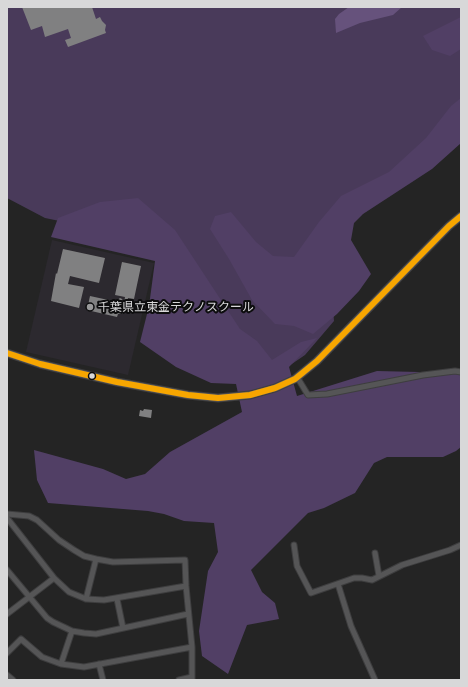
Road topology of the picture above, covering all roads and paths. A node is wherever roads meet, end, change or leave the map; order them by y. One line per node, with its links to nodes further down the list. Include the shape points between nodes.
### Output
1 (461, 216): 4 (main road, via 338,342)
2 (7, 353): 4 (main road, via 40,364 117,382 218,398 250,395 276,388)
3 (461, 372): 4 (street, via 423,375 326,394 308,395)
4 (297, 377)
5 (7, 514): 10 (street, via 29,516 37,520 74,550)
6 (7, 518): 13 (street)
7 (294, 545): 14 (street, via 297,566 311,592)
8 (461, 545): 12 (street, via 402,565)
9 (374, 553): 12 (street)
10 (96, 559): 15 (street, via 113,562 185,560); 18 (street)
11 (7, 571): 16 (street)
12 (379, 576): 14 (street, via 372,580 354,578)
13 (54, 578): 16 (street); 18 (street, via 69,592)
14 (338, 584): 32 (street, via 351,626)
15 (186, 586): 17 (street); 20 (street)
16 (29, 596): 19 (street); 22 (street, via 47,618)
17 (117, 598): 18 (street); 21 (street)
18 (86, 600)
19 (7, 614)
20 (188, 614): 21 (street); 23 (street)
21 (123, 628): 22 (street, via 96,634)
22 (72, 631): 25 (street)
23 (192, 647): 26 (street); 28 (street)
24 (7, 653): 25 (street, via 21,639 42,657)
25 (61, 664): 26 (street, via 84,667)
26 (99, 664): 30 (street)
27 (7, 675): 29 (street)
28 (192, 679): 31 (street)
29 (13, 680)
30 (103, 680)
31 (179, 680)
32 (375, 680)

